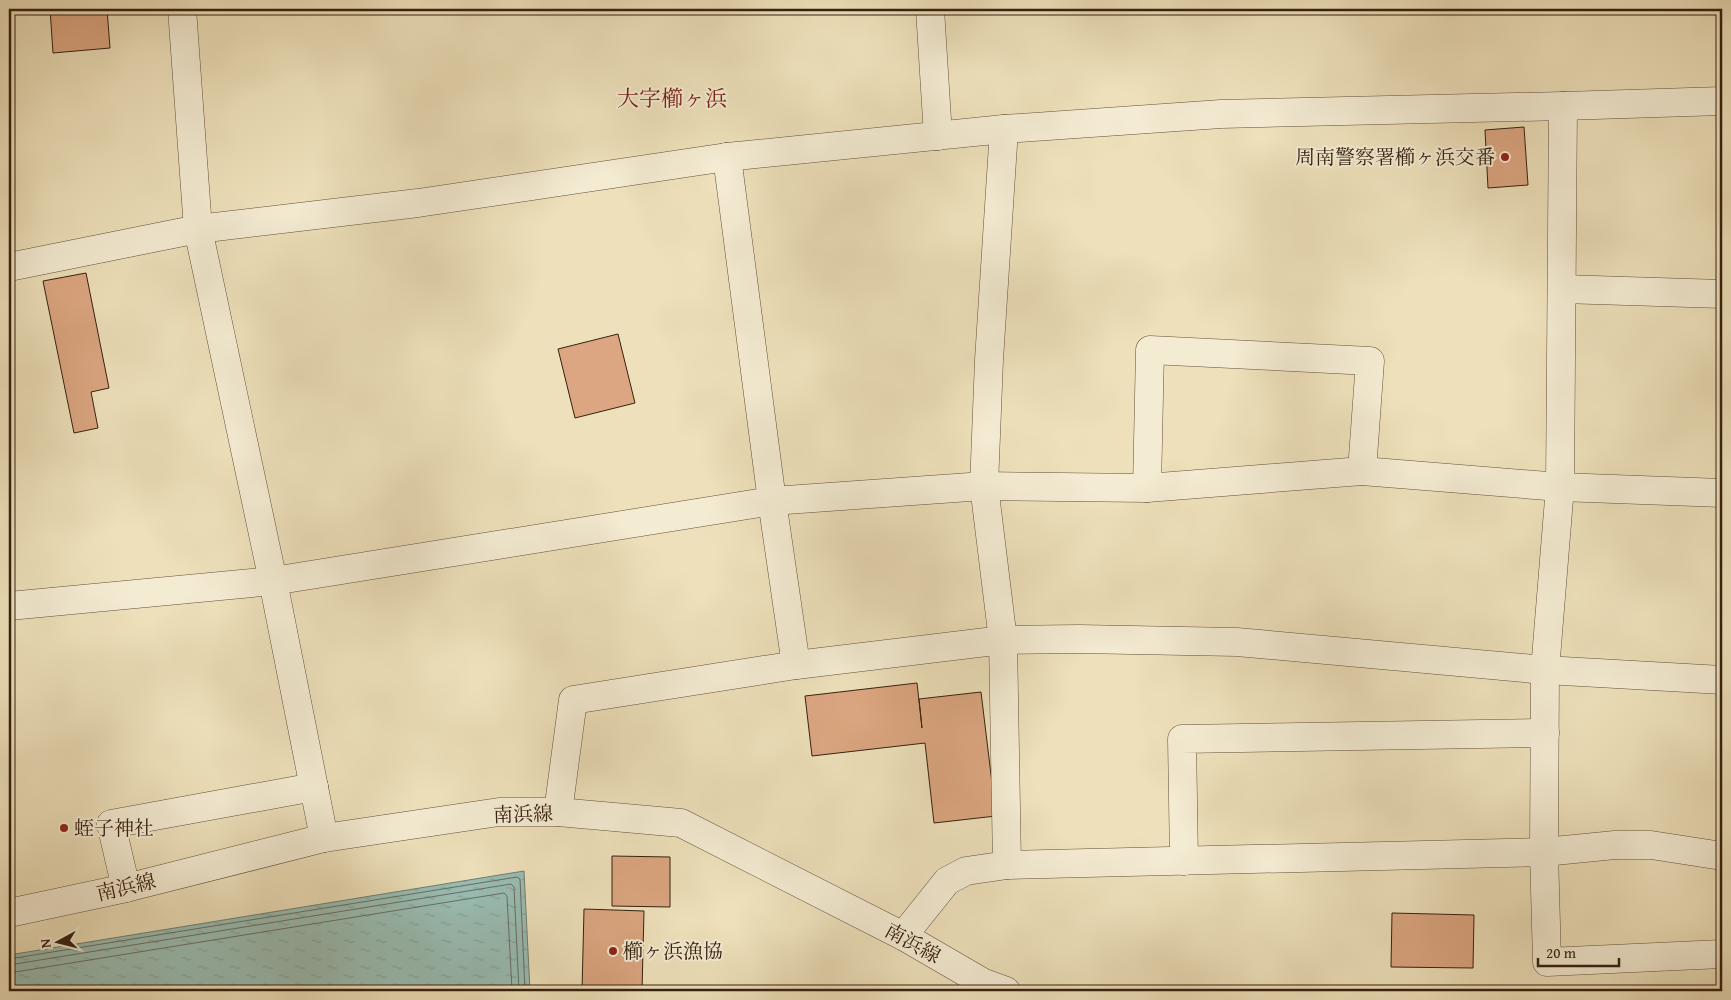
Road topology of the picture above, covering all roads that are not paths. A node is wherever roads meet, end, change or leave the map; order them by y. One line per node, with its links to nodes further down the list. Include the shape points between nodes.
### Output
1 (182, 9): 8 (street)
2 (930, 9): 6 (street)
3 (1722, 100): 4 (street)
4 (1563, 106): 5 (street, via 1221,114); 10 (street)
5 (1004, 130): 6 (street); 13 (street, via 988,360)
6 (938, 136): 7 (street)
7 (727, 157): 8 (street, via 418,203); 17 (street)
8 (198, 229): 9 (street); 18 (street)
9 (9, 268)
10 (1562, 290): 11 (street); 14 (street)
11 (1722, 294)
12 (1362, 472): 14 (street); 15 (street); 15 (street, via 1370,361 1150,350)
13 (984, 486): 15 (street); 17 (street); 20 (street)
14 (1560, 487): 16 (street); 22 (street)
15 (1148, 488)
16 (1722, 493)
17 (772, 501): 18 (street); 21 (street)
18 (273, 580): 19 (street); 25 (street)
19 (9, 606)
20 (1003, 640): 21 (street); 22 (street, via 1236,642); 31 (street)
21 (796, 665): 26 (street, via 573,700)
22 (1545, 670): 23 (street); 24 (street)
23 (1722, 680)
24 (1545, 733): 28 (street); 30 (street, via 1182,739)
25 (314, 787): 27 (street); 32 (street, via 111,824)
26 (558, 812): 27 (street, 南浜線, via 499,812); 34 (street, 南浜線, via 682,823)
27 (324, 838): 32 (street, 南浜線)
28 (1544, 852): 29 (street, via 1651,845); 30 (street); 35 (street, via 1547,962)
29 (1722, 856)
30 (1184, 861): 31 (street)
31 (1007, 866): 34 (street, via 966,871 947,881)
32 (126, 888): 33 (street, 南浜線)
33 (9, 913)
34 (903, 936): 36 (street, 南浜線)
35 (1722, 954)
36 (1006, 991)

